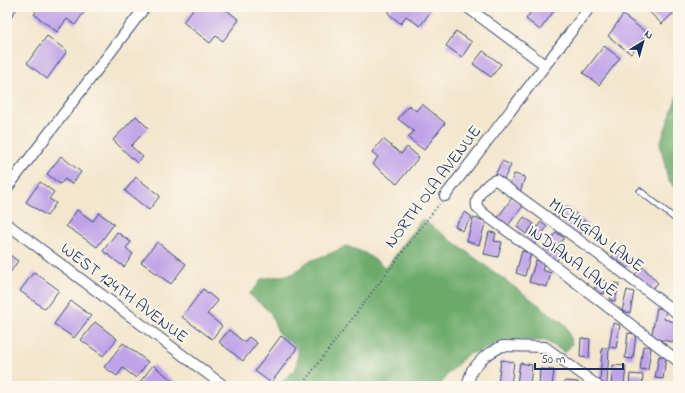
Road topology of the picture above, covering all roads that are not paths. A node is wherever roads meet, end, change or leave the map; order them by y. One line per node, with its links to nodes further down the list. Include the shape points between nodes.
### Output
1 (144, 7): 6 (street)
2 (467, 7): 4 (street)
3 (590, 7): 4 (street, NORTH OLA AVENUE)
4 (545, 65): 8 (street, NORTH OLA AVENUE)
5 (496, 180): 11 (street, MICHIGAN LANE); 12 (street, INDIANA LANE, via 486,186 476,200 477,208)
6 (7, 188)
7 (640, 191): 9 (lane)
8 (445, 196)
9 (678, 221)
10 (7, 224): 14 (street, WEST 124TH AVENUE)
11 (678, 314)
12 (678, 361)
13 (470, 385): 15 (street, via 472,370 485,356 502,346 545,347)
14 (224, 386)
15 (598, 386)

